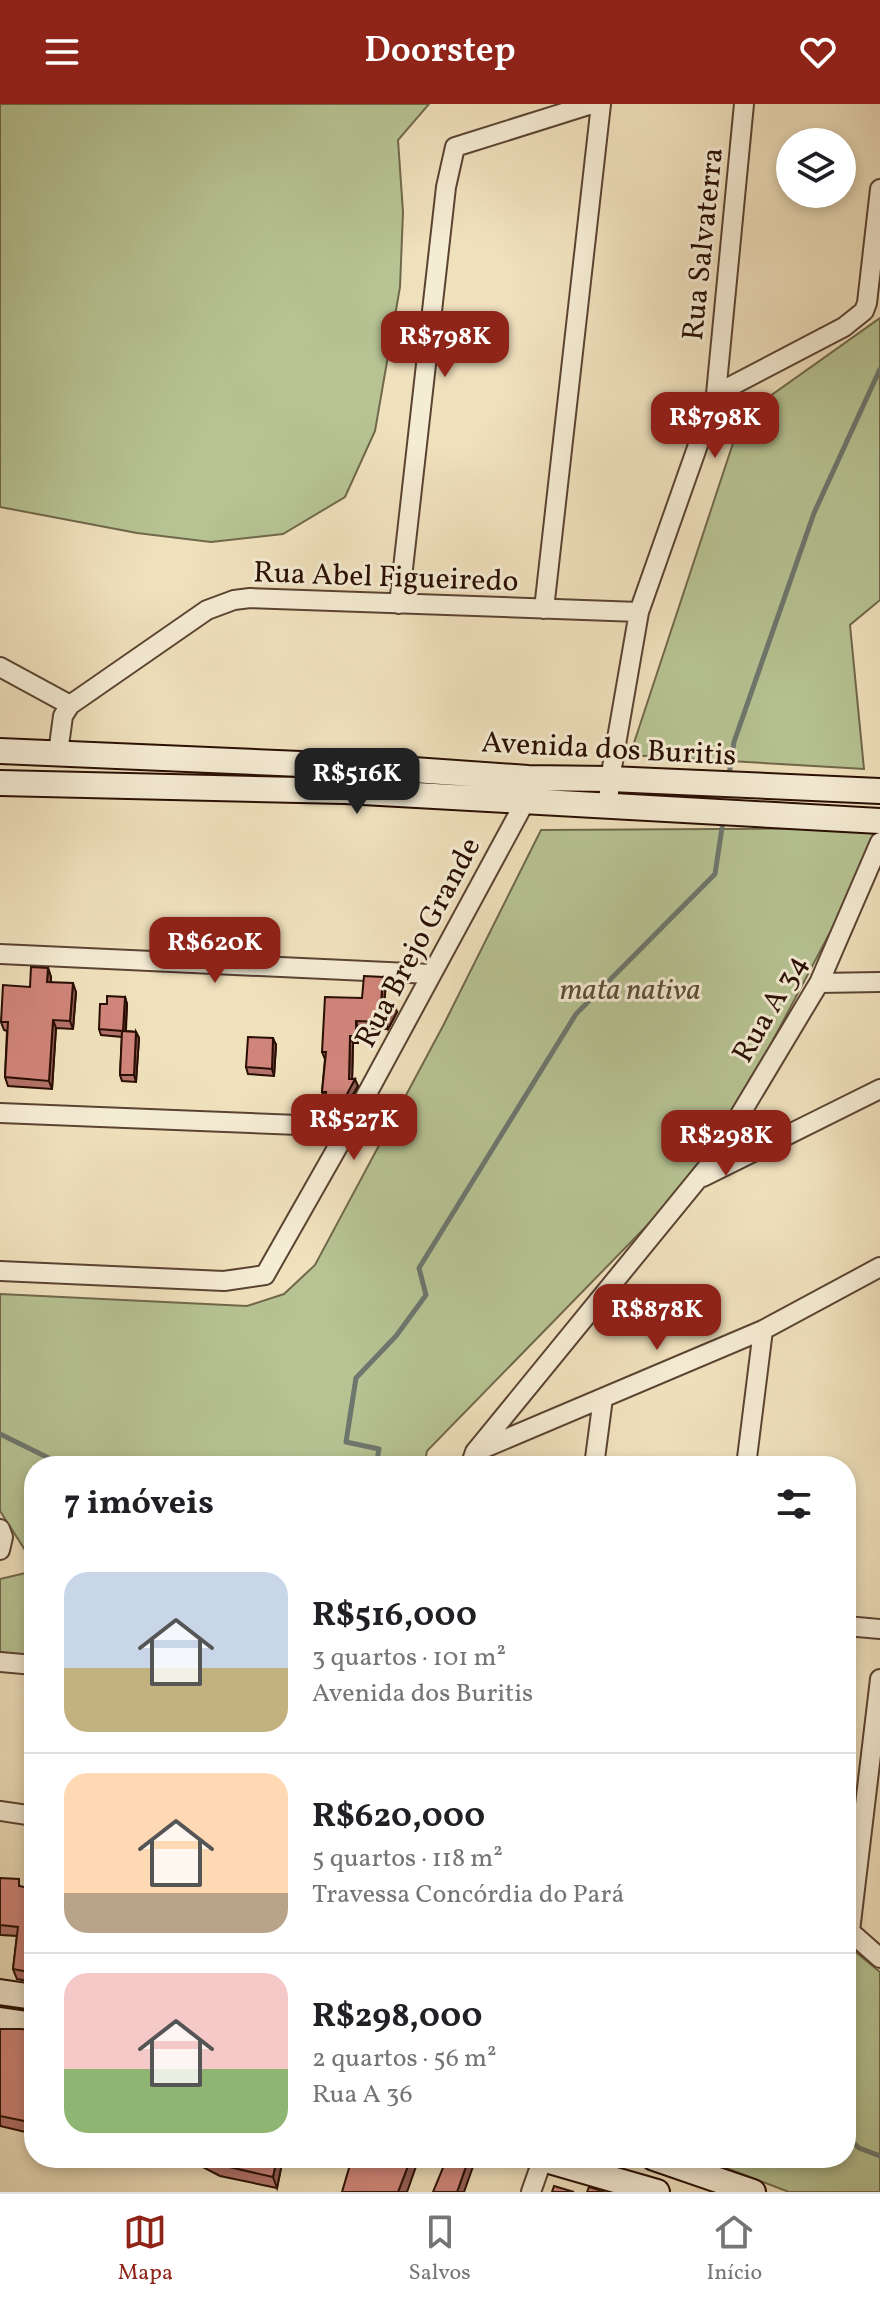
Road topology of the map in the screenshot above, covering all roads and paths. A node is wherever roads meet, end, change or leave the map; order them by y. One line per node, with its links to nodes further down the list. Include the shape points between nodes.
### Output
1 (592, 104): 6 (street, via 455,147 446,187)
2 (601, 104): 7 (street)
3 (744, 104): 5 (street, Rua Salvaterra)
4 (880, 189): 5 (street, via 864,311 844,327)
5 (716, 394): 8 (street, Rua Salvaterra)
6 (399, 604): 7 (street, Rua Abel Figueiredo); 10 (street, Rua Abel Figueiredo, via 234,600 207,610)
7 (544, 609): 8 (street, Rua Abel Figueiredo)
8 (639, 612): 13 (street, Rua Salvaterra)
9 (0, 667): 10 (street)
10 (70, 705): 12 (street, via 63,716)
11 (0, 751): 12 (main road, Avenida dos Buritis)
12 (58, 753): 15 (main road, Avenida dos Buritis, via 371,767)
13 (610, 779): 15 (main road, Avenida dos Buritis); 16 (main road, Avenida dos Buritis); 17 (street, Rua Salvaterra)
14 (0, 783): 15 (main road, Avenida dos Buritis, via 345,791)
15 (527, 789): 17 (main road, Avenida dos Buritis); 21 (street, Rua Brejo Grande)
16 (880, 791)
17 (608, 805): 18 (main road, Avenida dos Buritis)
18 (880, 821)
19 (880, 842): 23 (street, Rua A 34)
20 (0, 954): 21 (street)
21 (431, 974): 26 (street, Rua Brejo Grande)
22 (880, 982): 23 (street)
23 (819, 983): 27 (street, Rua A 34)
24 (880, 1089): 27 (street)
25 (0, 1113): 26 (street)
26 (349, 1127): 29 (street, Rua Brejo Grande, via 265,1275 224,1281)
27 (700, 1178): 32 (street, Rua A 34)
28 (880, 1267): 30 (street)
29 (0, 1271)
30 (763, 1330): 31 (street); 35 (street)
31 (603, 1398): 33 (street); 34 (street)
32 (475, 1456)
33 (479, 1456)
34 (595, 1456)
35 (747, 1456)
36 (0, 1529): 37 (street)
37 (0, 1550)
38 (856, 1627): 39 (street)
39 (880, 1629)
40 (0, 1662): 41 (street)
41 (24, 1664)
42 (880, 1679): 45 (street)
43 (0, 1811): 44 (street)
44 (24, 1815)
45 (856, 1867)
46 (856, 1937): 47 (street)
47 (880, 1958)
48 (0, 1992): 49 (main road)
49 (24, 1996)
50 (0, 2020): 51 (main road)
51 (24, 2024)
52 (539, 2168): 55 (street)
53 (576, 2168): 56 (main road)
54 (683, 2168): 57 (main road)
55 (531, 2192)
56 (657, 2192)
57 (753, 2192)

